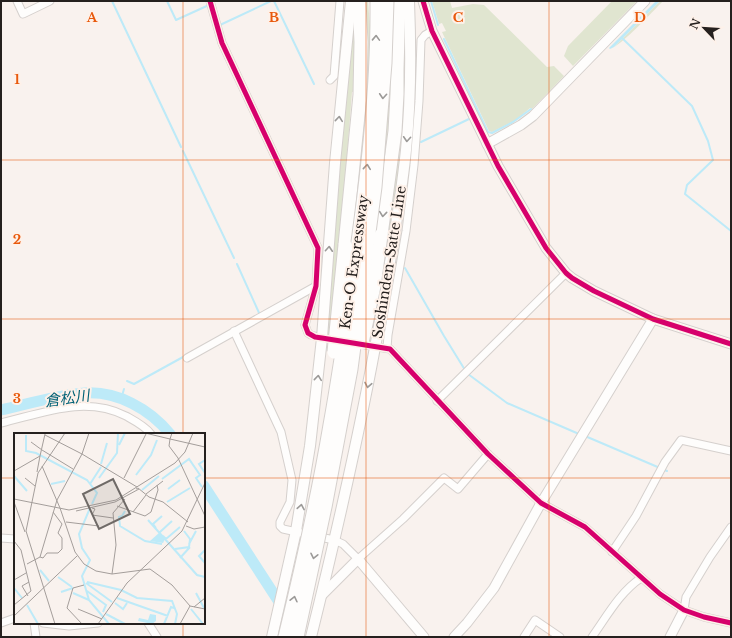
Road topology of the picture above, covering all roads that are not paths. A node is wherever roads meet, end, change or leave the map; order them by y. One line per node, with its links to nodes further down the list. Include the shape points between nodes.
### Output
1 (17, 1): 2 (street, via 24,14)
2 (50, 1)
3 (210, 1): 17 (street, via 222,43 318,248)
4 (340, 1): 14 (street, via 334,76)
5 (350, 1): 20 (main road, one-way to 5)
6 (359, 1): 30 (highway, bridge, via 360,95 334,353 317,468)
7 (377, 1): 30 (highway, Ken-O Expressway, one-way to 7, bridge, via 342,355 361,221 375,61)
8 (387, 1): 32 (highway, Ken-O Expressway, one-way to 32, bridge, via 375,187 351,369)
9 (399, 1): 32 (highway, one-way to 32, bridge, via 396,69 398,94 391,167 374,286 334,488)
10 (409, 1): 22 (main road, Soshinden-Satte Line, one-way to 22, via 410,87 406,149 396,229)
11 (423, 1): 13 (street)
12 (645, 1): 15 (street, via 533,116 521,126)
13 (432, 31): 15 (street); 23 (street, via 421,40 414,165)
14 (330, 80)
15 (487, 144): 16 (street, via 546,248)
16 (566, 273): 18 (street, via 594,291); 25 (street)
17 (316, 286): 19 (street); 20 (street, via 305,325 308,333)
18 (653, 319): 21 (street); 31 (street)
19 (234, 331): 24 (street); 34 (street, via 281,432 292,480 290,502 280,526)
20 (322, 338): 22 (street); 34 (main road, one-way to 20, via 310,446)
21 (731, 344)
22 (375, 346): 23 (street); 37 (main road, Soshinden-Satte Line, one-way to 37, via 354,457)
23 (387, 348): 25 (street)
24 (187, 358)
25 (437, 401): 29 (street)
26 (1, 423): 27 (street, via 59,409 82,405 98,406 134,420)
27 (150, 433)
28 (731, 451): 38 (street, via 681,440 665,462 636,516)
29 (488, 454): 31 (street); 39 (street, via 458,489 444,478)
30 (317, 492): 54 (highway, Ken-O Expressway, one-way to 30, bridge)
31 (541, 503): 38 (street, via 585,527); 57 (street, via 494,588)
32 (325, 507): 55 (highway, Ken-O Expressway, one-way to 55, bridge)
33 (731, 527): 42 (street, via 686,597)
34 (296, 531): 37 (street); 53 (main road)
35 (1, 538): 36 (street)
36 (14, 539)
37 (334, 540): 39 (street, via 343,544); 41 (main road, Soshinden-Satte Line)
38 (612, 552): 40 (street)
39 (358, 559): 41 (street); 56 (street)
40 (641, 578): 42 (street); 60 (street, via 616,602)
41 (322, 596): 50 (main road, Soshinden-Satte Line)
42 (684, 610): 45 (street); 61 (street)
43 (14, 618): 44 (street)
44 (1, 623)
45 (731, 623)
46 (34, 624): 51 (street)
47 (52, 624): 48 (street)
48 (88, 624)
49 (149, 624): 52 (street)
50 (312, 634)
51 (36, 637)
52 (157, 637)
53 (272, 637)
54 (285, 637)
55 (296, 637)
56 (424, 637)
57 (454, 637)
58 (524, 637): 59 (street, via 535,620)
59 (560, 637)
60 (592, 637)
61 (670, 637)

